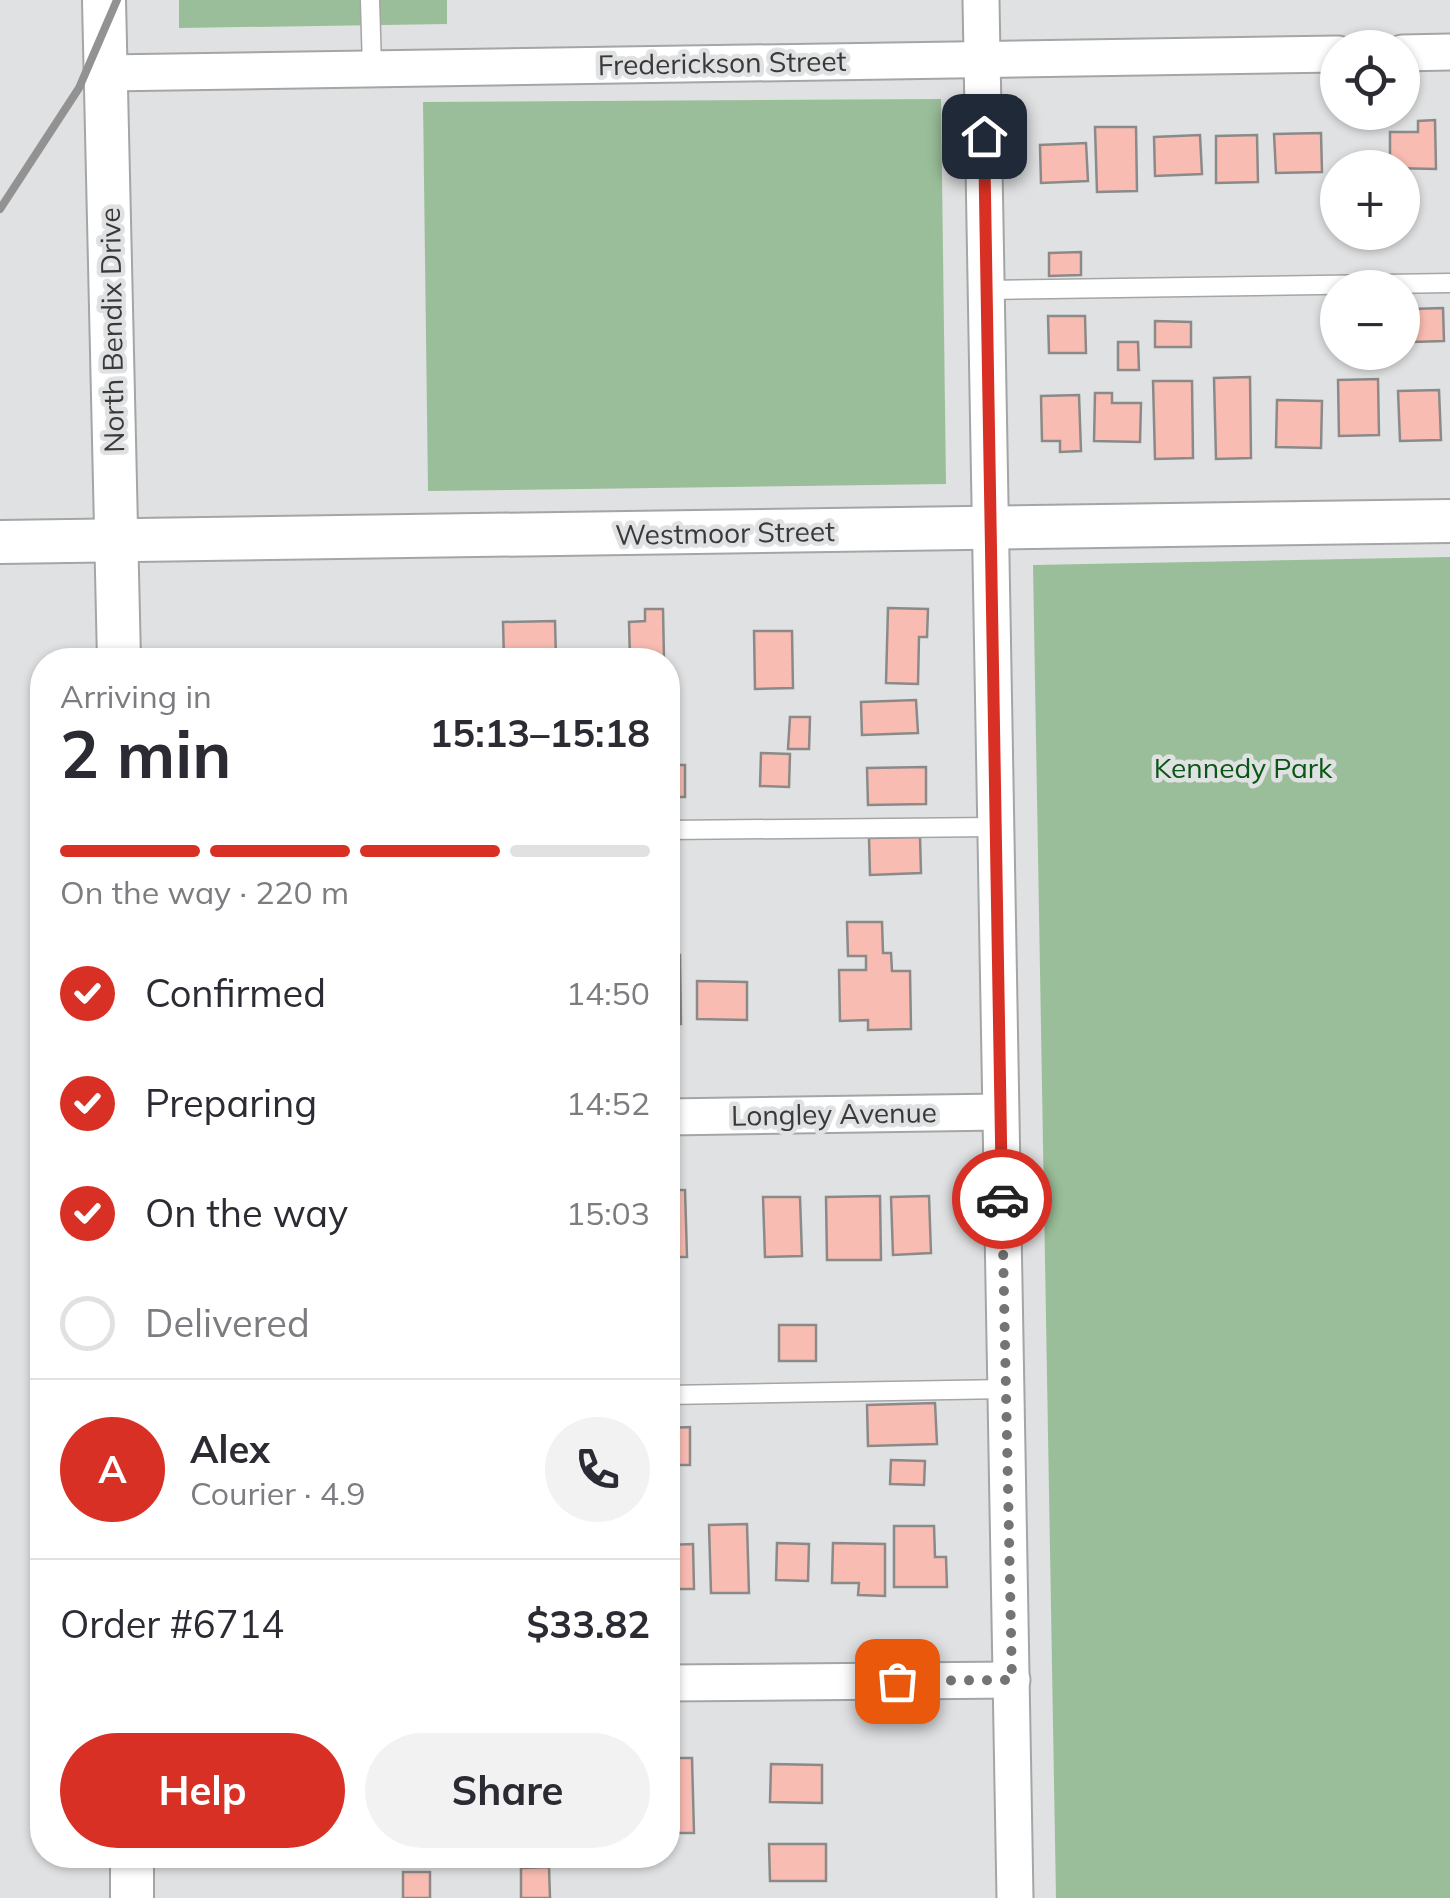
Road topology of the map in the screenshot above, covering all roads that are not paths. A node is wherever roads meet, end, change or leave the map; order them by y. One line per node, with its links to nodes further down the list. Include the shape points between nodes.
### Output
1 (104, 0): 9 (street, North Bendix Drive)
2 (370, 0): 8 (lane)
3 (981, 0): 7 (street)
4 (1450, 52): 5 (street)
5 (1420, 53)
6 (1320, 54): 7 (street, Frederickson Street)
7 (982, 59): 8 (street, Frederickson Street); 11 (street)
8 (372, 68): 9 (street, Frederickson Street)
9 (106, 73): 14 (street, North Bendix Drive)
10 (1450, 283): 11 (lane)
11 (987, 290): 13 (street)
12 (1450, 521): 13 (street, Westmoor Street)
13 (990, 529): 14 (street, Westmoor Street); 17 (street)
14 (117, 541): 15 (street, Westmoor Street); 16 (street, North Bendix Drive)
15 (0, 542)
16 (118, 648)
17 (994, 827): 18 (lane); 19 (street)
18 (680, 830)
19 (1000, 1112): 20 (street, Longley Avenue); 21 (street)
20 (680, 1117)
21 (1007, 1389): 22 (lane); 23 (street)
22 (680, 1394)
23 (1012, 1680): 24 (street); 27 (street)
24 (680, 1684)
25 (132, 1868): 26 (street)
26 (132, 1898)
27 (1015, 1898)

